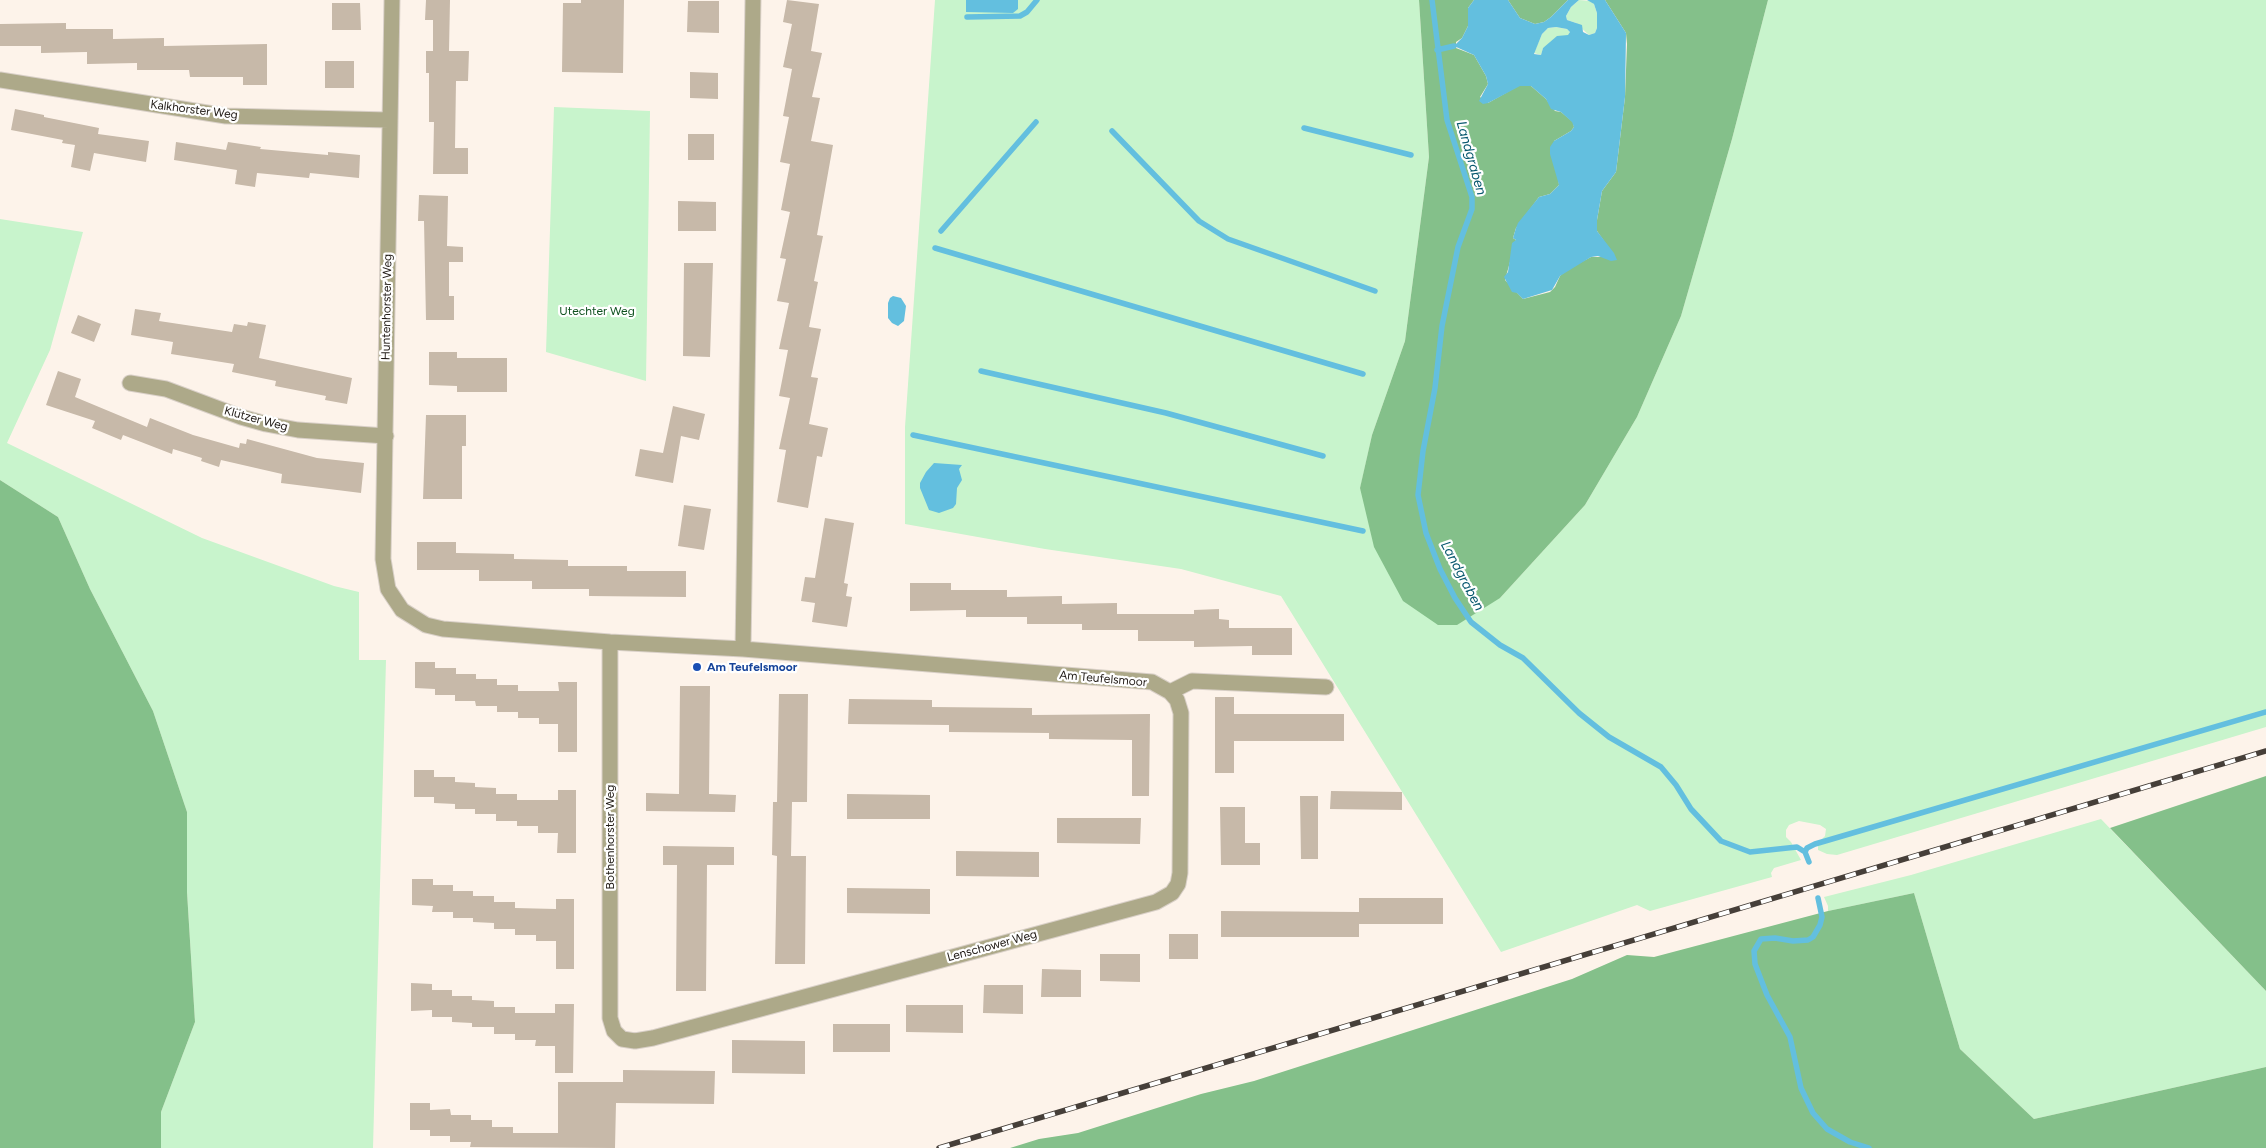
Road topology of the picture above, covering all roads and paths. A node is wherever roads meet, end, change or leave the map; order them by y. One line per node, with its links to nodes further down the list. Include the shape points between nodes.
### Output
1 (392, 0): 4 (street, Huntenhorster Weg)
2 (753, 0): 9 (street)
3 (0, 80): 4 (street, Kalkhorster Weg, via 226,116)
4 (389, 120): 6 (street, Huntenhorster Weg)
5 (130, 383): 6 (street, Klützer Weg, via 166,389 266,424 298,430)
6 (386, 436): 7 (street, Huntenhorster Weg, via 384,575 388,589)
7 (402, 610): 8 (street, Am Teufelsmoor, via 426,625 443,629)
8 (610, 642): 9 (street, Am Teufelsmoor); 12 (street, Bothenhorster Weg, via 609,999)
9 (744, 649): 11 (street, Am Teufelsmoor, via 1152,682)
10 (1326, 687): 11 (street, via 1192,681)
11 (1170, 692): 12 (street, Lenschower Weg, via 1181,713 1180,873 1172,894 1156,902 653,1038 622,1039)
12 (614, 1031)

